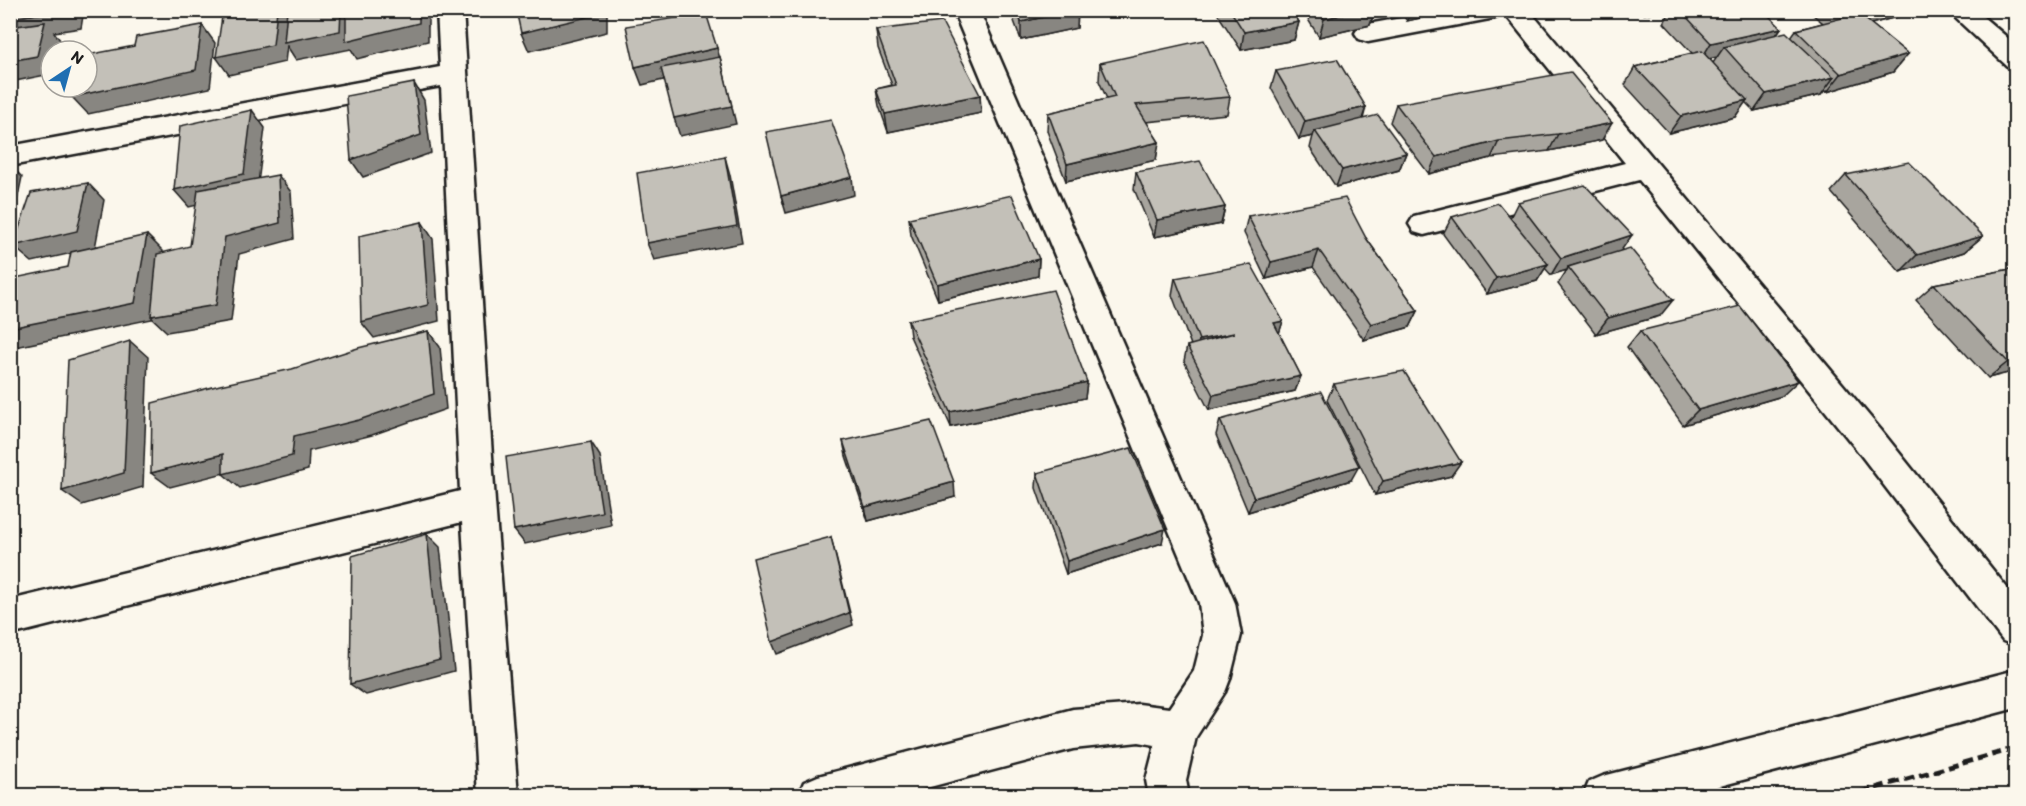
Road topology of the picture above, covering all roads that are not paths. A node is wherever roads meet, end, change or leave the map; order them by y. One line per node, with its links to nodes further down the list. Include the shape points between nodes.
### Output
1 (450, 10): 8 (street)
2 (966, 10): 16 (street, via 1217,603 1222,635 1211,679)
3 (1495, 10): 6 (street)
4 (1515, 10): 10 (street)
5 (1959, 10): 7 (street)
6 (1368, 33)
7 (2016, 60)
8 (454, 74): 9 (street); 12 (street)
9 (10, 156)
10 (1645, 168): 11 (street); 14 (street, via 1869,440)
11 (1424, 224)
12 (478, 502): 13 (street); 17 (street)
13 (10, 618)
14 (2016, 629)
15 (2016, 689): 20 (street)
16 (1178, 729): 18 (street, via 1138,723 1073,729); 19 (street, via 1166,780)
17 (498, 795)
18 (818, 795)
19 (1169, 795)
20 (1604, 795)

